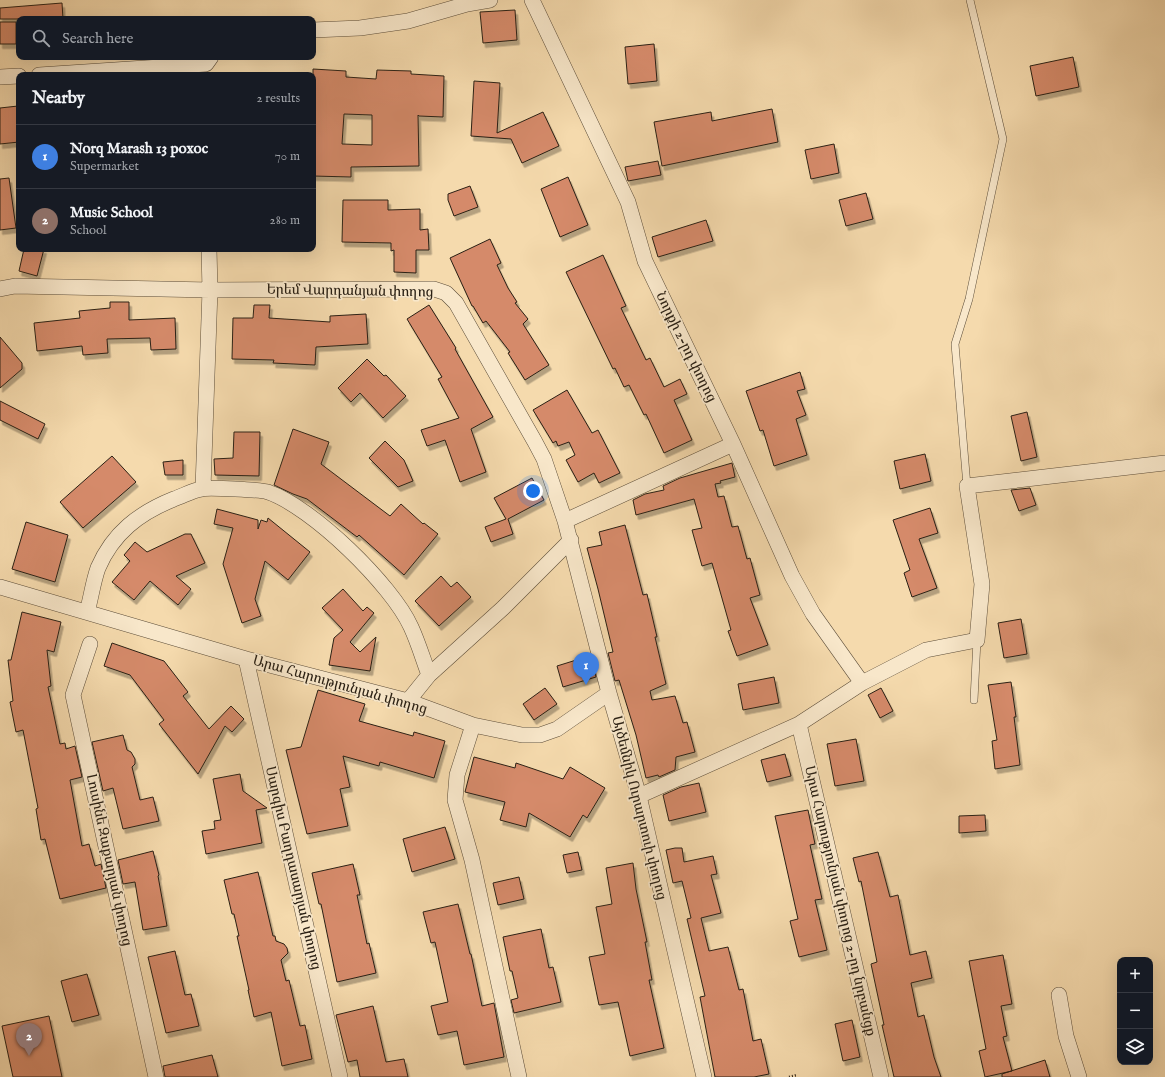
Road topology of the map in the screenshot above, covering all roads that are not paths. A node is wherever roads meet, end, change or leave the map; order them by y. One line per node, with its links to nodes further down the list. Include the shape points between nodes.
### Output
1 (490, 0): 4 (street, via 408,21 360,28)
2 (532, 0): 12 (street, Նորքի 2-րդ փողոց, via 628,202 645,261)
3 (970, 0): 14 (lane, via 1003,139 969,299 955,344)
4 (316, 30)
5 (208, 65): 6 (street)
6 (90, 72)
7 (16, 76): 8 (street)
8 (0, 78)
9 (209, 252): 11 (street)
10 (0, 289): 11 (street, Երեմ Վարդանյան փողոց, via 15,286)
11 (210, 290): 15 (street); 16 (street, Երեմ Վարդանյան փողոց, via 434,289 446,293 456,303 544,459)
12 (733, 444): 16 (street); 24 (street, Նորքի 2-րդ փողոց, via 792,576 813,614)
13 (1165, 463): 14 (street)
14 (967, 486): 20 (street, via 982,584)
15 (203, 488): 19 (street, via 155,507 123,531 109,548 98,569); 23 (street, via 267,491 288,500 303,511 368,568 392,596 411,626)
16 (565, 521): 17 (street, Երեմ Վարդանյան փողոց)
17 (571, 540): 23 (street, via 503,608); 25 (street, Այծեմնիկ Ուրարտուի փողոց)
18 (0, 587): 19 (street, Արա Հարությունյան փողոց)
19 (87, 612): 22 (street, Արա Հարությունյան փողոց)
20 (977, 640): 24 (street, via 926,650); 26 (lane)
21 (90, 644): 32 (street, Լուսինե Զաքարյան փողոց, via 73,696)
22 (246, 658): 27 (street, Արա Հարությունյան փողոց); 33 (street, Սարգիս Բաղդասարյան փողոց)
23 (429, 675): 27 (street)
24 (862, 683): 28 (street)
25 (608, 693): 29 (street, Արա Հարությունյան փողոց, via 557,729 540,735 522,735); 30 (street, Այծեմնիկ Ուրարտուի փողոց)
26 (974, 700)
27 (408, 701): 29 (street, Արա Հարությունյան փողոց)
28 (799, 724): 30 (street); 36 (street, Արա Հարությունյան փողոց 2-րդ նրբանցք)
29 (472, 725): 34 (street, via 457,775 454,800 472,860)
30 (639, 796): 35 (street, Այծեմնիկ Ուրարտուի փողոց)
31 (1059, 995): 37 (street, via 1066,1036)
32 (156, 1077)
33 (340, 1077)
34 (519, 1077)
35 (704, 1077)
36 (881, 1077)
37 (1079, 1077)

